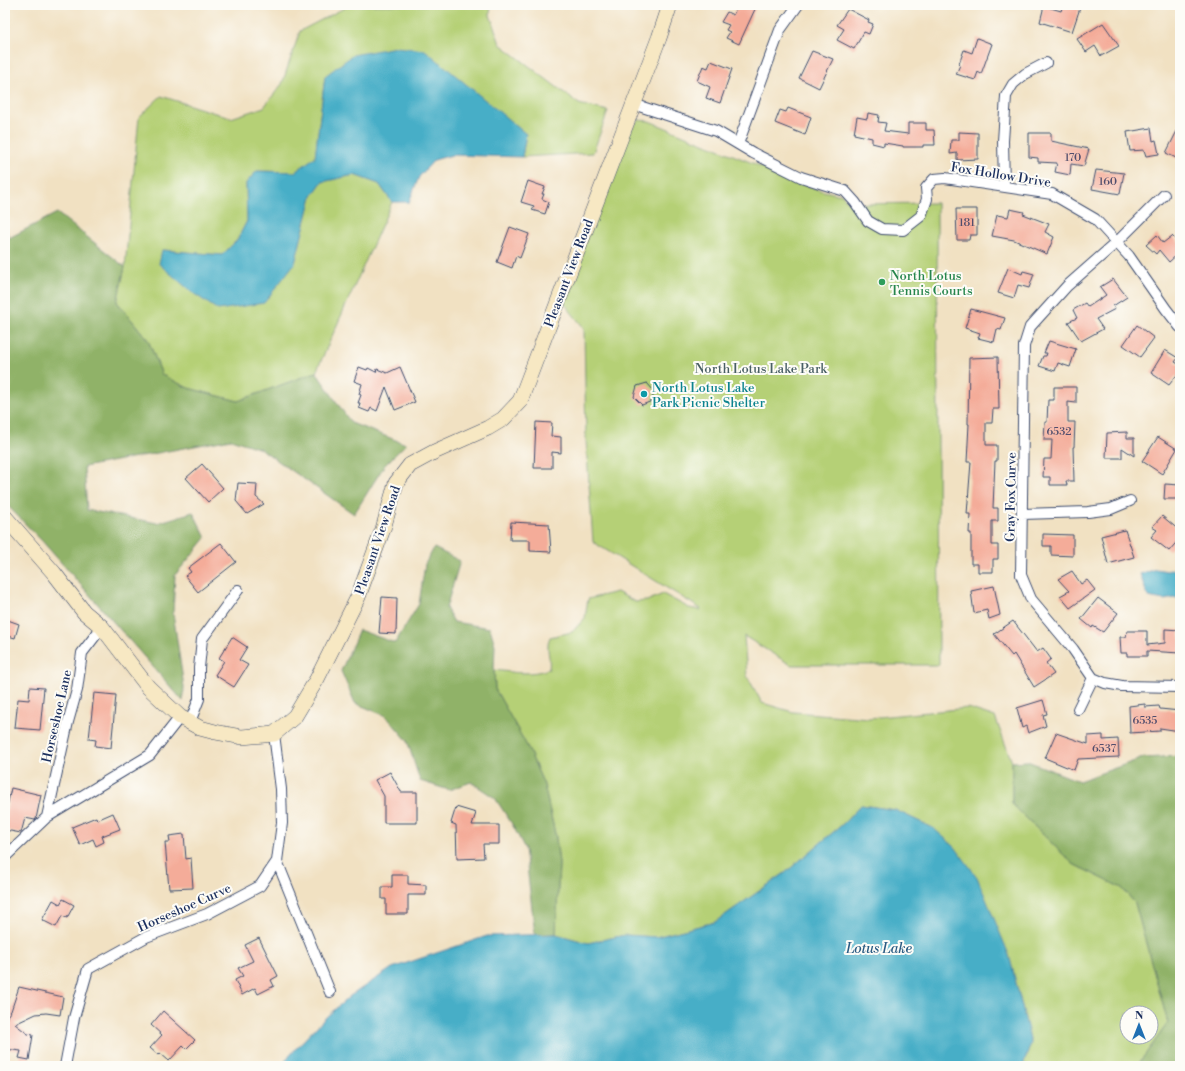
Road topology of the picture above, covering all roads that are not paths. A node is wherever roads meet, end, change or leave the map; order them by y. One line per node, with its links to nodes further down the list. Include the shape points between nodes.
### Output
1 (670, 5): 4 (street, Pleasant View Road)
2 (798, 5): 5 (street, via 780,30)
3 (1046, 63): 6 (street, via 1025,74 1013,84 1006,96)
4 (634, 104): 5 (street, Fox Hollow Drive, via 716,131); 19 (street, Pleasant View Road, via 520,401 503,420 410,465 396,483 383,529 358,597 317,679 295,716)
5 (738, 144): 6 (street, Fox Hollow Drive, via 801,177 845,191 868,221 882,228 903,230 921,216 927,199 926,188 934,179 945,178)
6 (1004, 186): 8 (street, Fox Hollow Drive, via 1052,194 1095,219)
7 (1164, 195): 8 (street, Gray Fox Curve)
8 (1117, 242): 9 (street, Fox Hollow Drive); 11 (street, Gray Fox Curve, via 1067,286 1030,327 1024,346)
9 (1180, 327)
10 (1130, 501): 11 (street, via 1111,509 1088,512)
11 (1022, 514): 15 (street, Gray Fox Curve, via 1021,575 1031,599 1073,649)
12 (5, 517): 14 (street, via 84,612)
13 (238, 590): 18 (street, via 202,639 199,699)
14 (102, 627): 18 (street, via 148,687); 20 (street, Horseshoe Lane, via 82,653 77,690)
15 (1093, 678): 16 (street, via 1122,686); 17 (street)
16 (1180, 687)
17 (1078, 709)
18 (185, 719): 19 (street, via 200,728 242,737); 20 (street, via 150,755)
19 (274, 734): 22 (street, Horseshoe Curve, via 282,823)
20 (47, 817): 21 (street)
21 (5, 857)
22 (277, 861): 23 (street); 24 (street, Horseshoe Curve, via 260,886 206,914 146,937 88,969 74,1018)
23 (330, 992)
24 (65, 1066)

